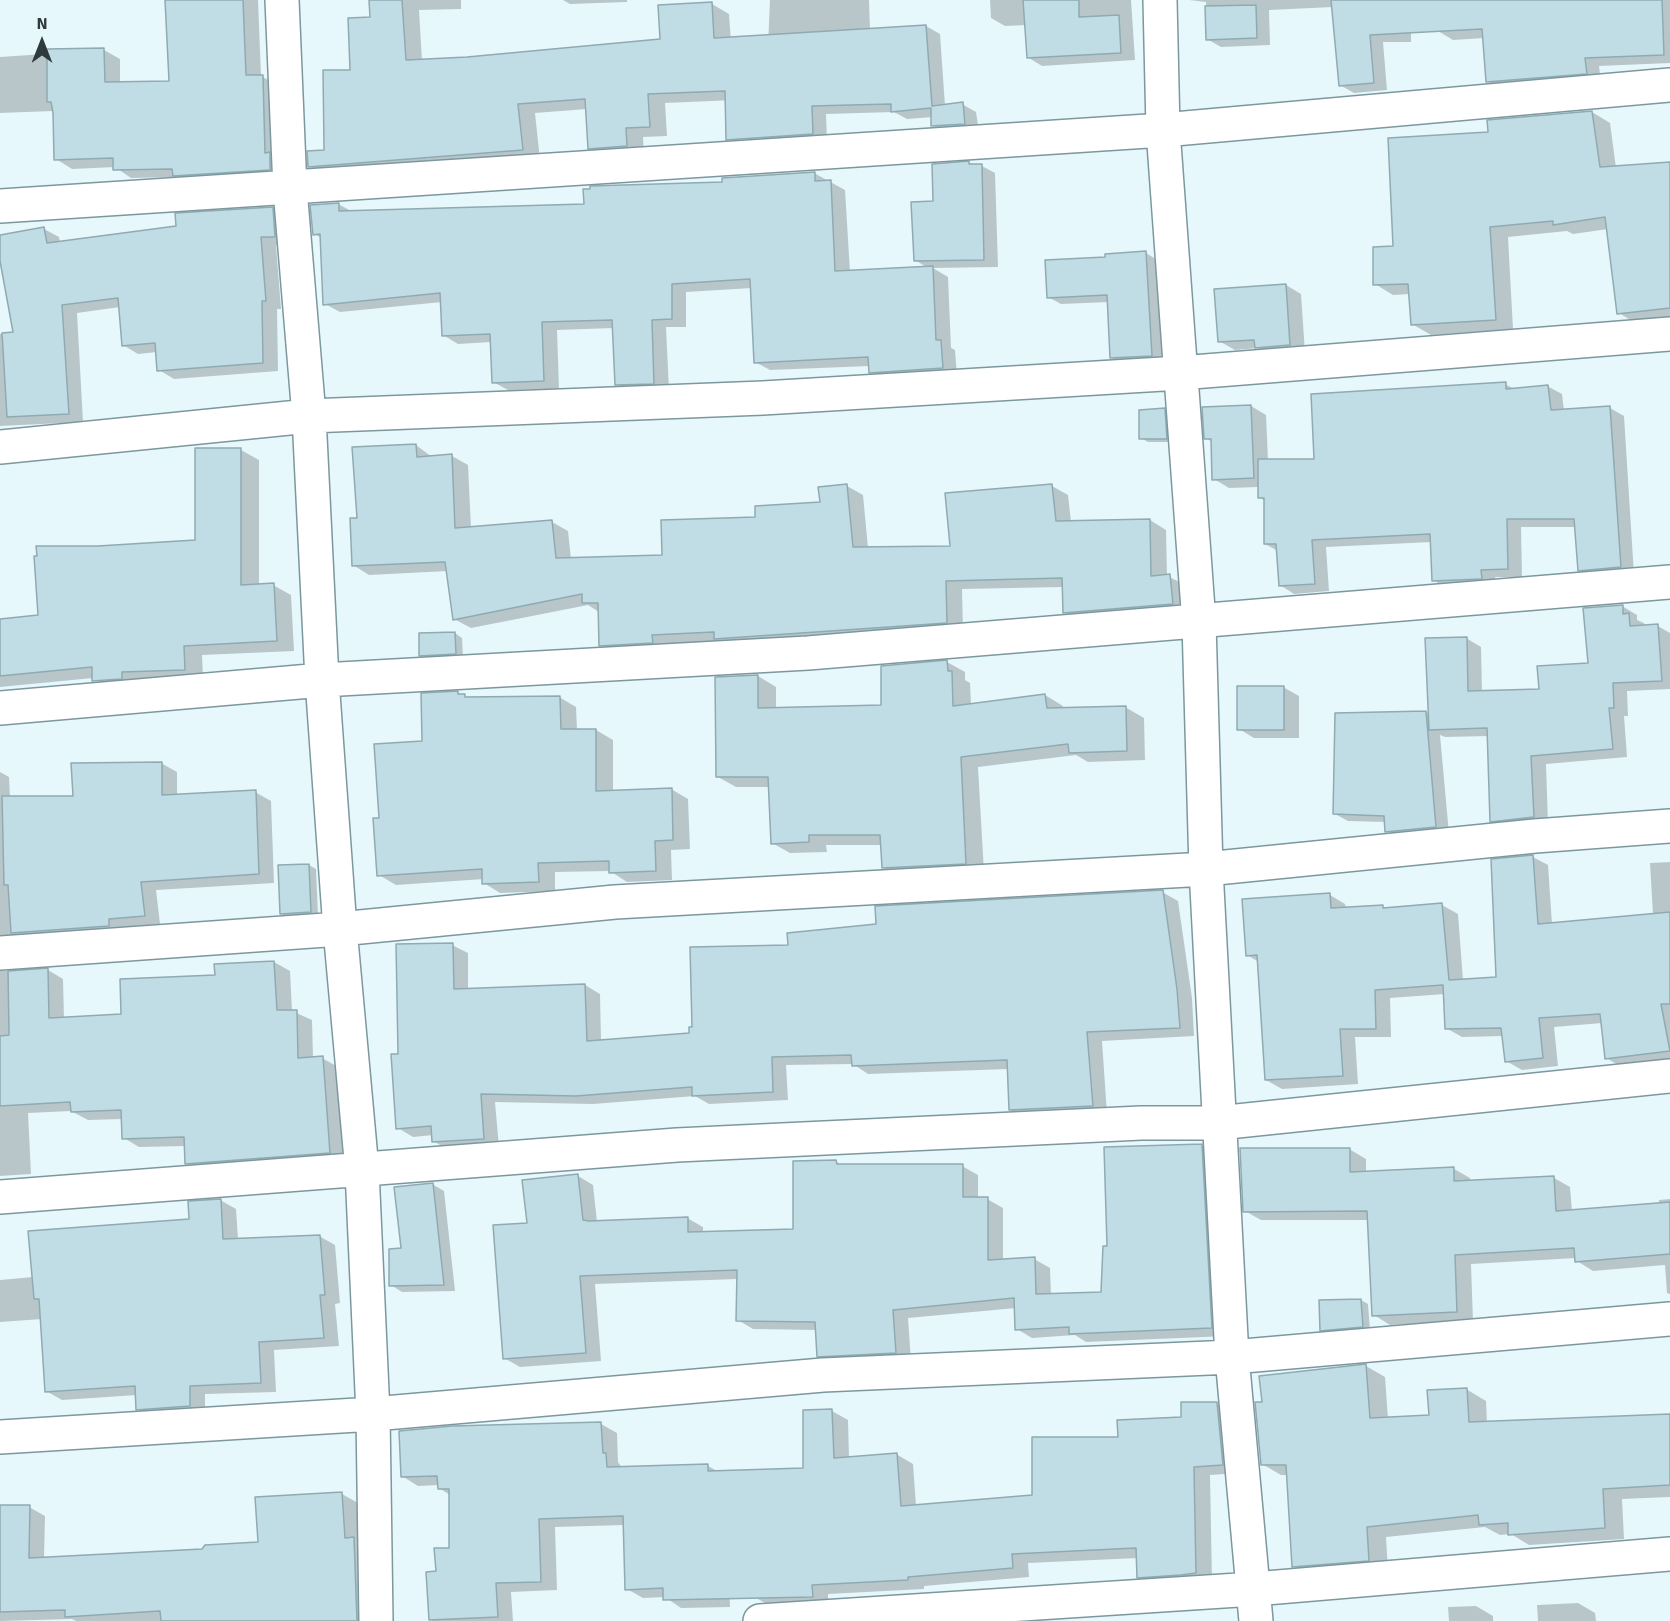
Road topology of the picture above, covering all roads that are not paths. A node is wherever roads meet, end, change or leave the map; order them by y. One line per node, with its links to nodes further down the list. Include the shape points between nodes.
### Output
1 (282, 0): 5 (street)
2 (1160, 0): 4 (street)
3 (1670, 84): 4 (street)
4 (1163, 130): 5 (street); 8 (street)
5 (290, 189): 6 (street); 9 (street)
6 (0, 206)
7 (1670, 334): 8 (street)
8 (1180, 373): 9 (street, via 763,398); 12 (street)
9 (309, 416): 10 (street); 13 (street)
10 (0, 447)
11 (1670, 582): 12 (street)
12 (1199, 622): 13 (street, via 808,653); 16 (street)
13 (322, 680): 14 (street); 17 (street)
14 (0, 708)
15 (1670, 826): 16 (street)
16 (1206, 869): 17 (street, via 615,902); 20 (street)
17 (340, 929): 18 (street); 21 (street)
18 (0, 953)
19 (1670, 1076): 20 (street)
20 (1218, 1123): 21 (street, via 677,1145); 24 (street)
21 (362, 1170): 22 (street); 25 (street)
22 (0, 1197)
23 (1670, 1319): 24 (street)
24 (1232, 1357): 25 (street, via 823,1375); 28 (street)
25 (373, 1414): 26 (street); 29 (street)
26 (0, 1437)
27 (1670, 1554): 28 (street)
28 (1254, 1589): 30 (street); 31 (street)
29 (376, 1621)
30 (760, 1621)
31 (1256, 1621)

